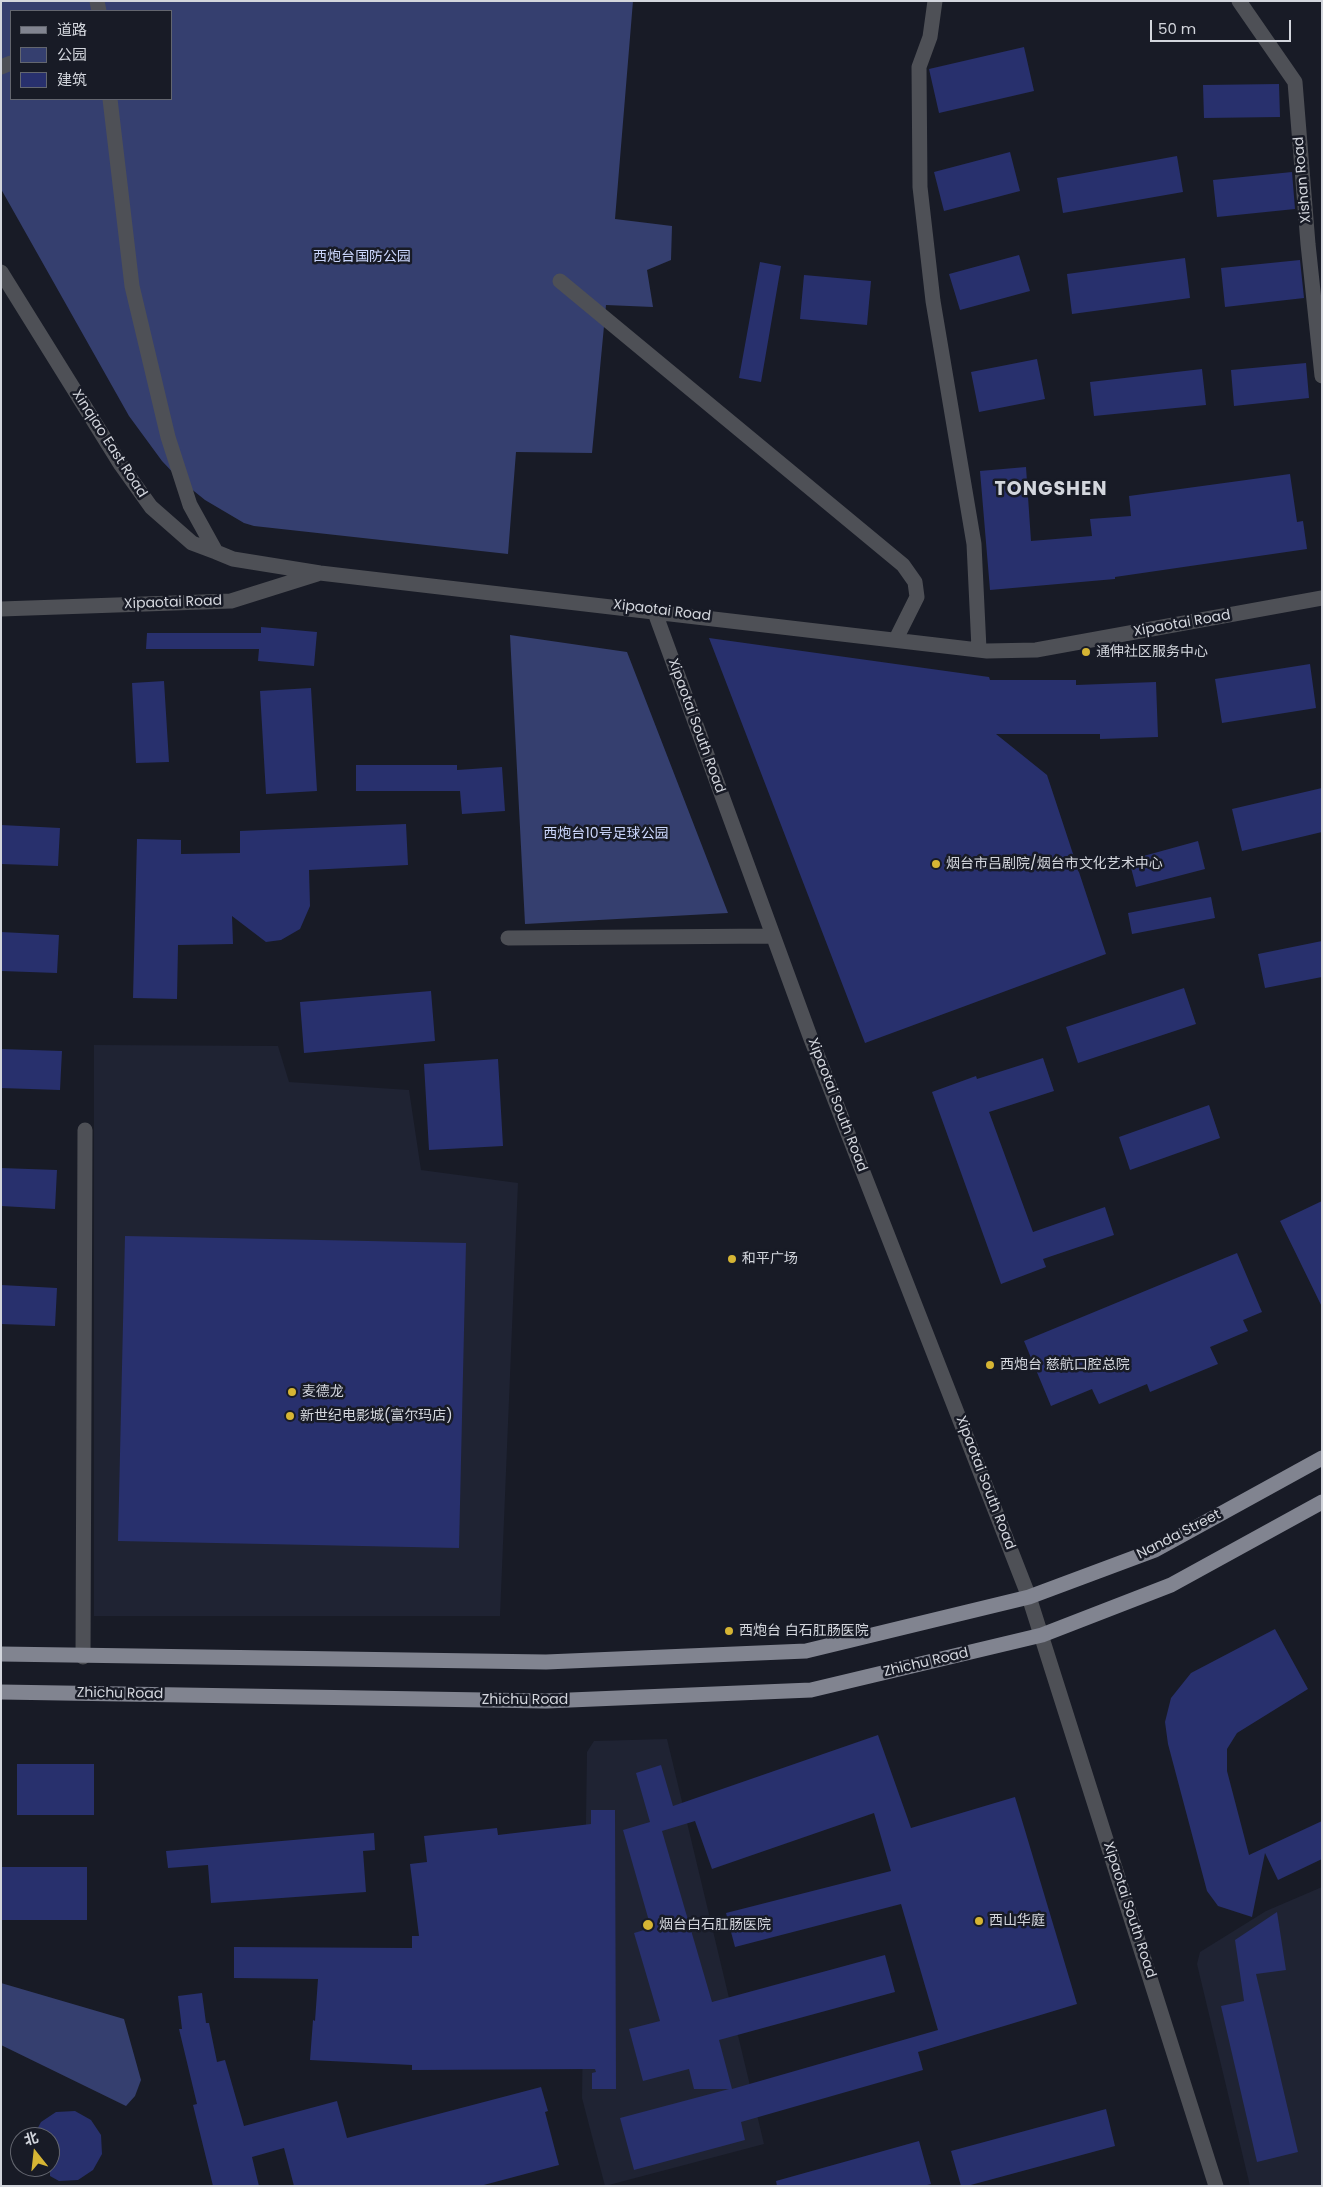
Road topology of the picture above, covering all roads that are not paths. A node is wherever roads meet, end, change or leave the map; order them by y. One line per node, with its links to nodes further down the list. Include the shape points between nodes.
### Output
1 (935, 1): 13 (street, via 930,37 919,67 920,187 933,301 974,544)
2 (1239, 1): 6 (street, Xishan Road, via 1295,82)
3 (110, 100): 7 (street, via 132,286 168,437 190,504)
4 (1, 272): 7 (street, Xinqiao East Road, via 121,465 151,507 192,543)
5 (560, 281): 12 (street, via 903,564 915,582 917,596)
6 (1322, 376)
7 (216, 552): 8 (street, Xinqiao East Road, via 233,559)
8 (320, 573): 10 (street, Xipaotai Road, via 231,601); 11 (street, Xipaotai Road)
9 (1322, 598): 13 (street, Xipaotai Road, via 1036,650)
10 (1, 609)
11 (654, 610): 12 (street, Xipaotai Road); 14 (street, Xipaotai South Road)
12 (896, 639): 13 (street, Xipaotai Road)
13 (979, 650)
14 (773, 936): 15 (street); 19 (street, Xipaotai South Road)
15 (508, 938)
16 (86, 1130): 22 (street)
17 (1322, 1458): 19 (main road, Nanda Street, via 1155,1550)
18 (1322, 1502): 20 (main road, via 1171,1585)
19 (1029, 1597): 20 (street, Xipaotai South Road); 22 (main road, via 806,1651 546,1662)
20 (1042, 1635): 23 (main road, Zhichu Road, via 811,1690 546,1701); 24 (street, Xipaotai South Road)
21 (1, 1654): 22 (main road)
22 (83, 1657)
23 (1, 1692)
24 (1216, 2186)

